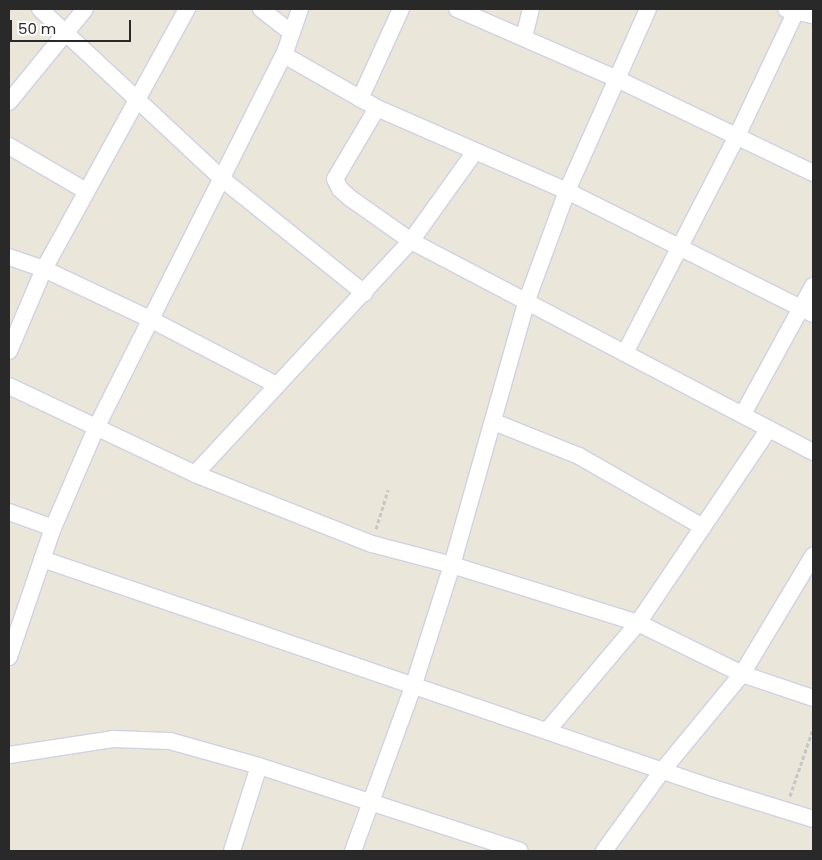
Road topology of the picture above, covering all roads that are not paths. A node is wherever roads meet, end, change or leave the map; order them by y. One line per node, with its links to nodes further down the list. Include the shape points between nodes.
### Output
1 (40, 9): 12 (street)
2 (85, 9): 12 (street)
3 (186, 9): 17 (street)
4 (261, 9): 13 (street)
5 (300, 9): 13 (street)
6 (401, 9): 18 (street)
7 (458, 9): 14 (street)
8 (531, 9): 14 (street)
9 (648, 9): 16 (street)
10 (791, 10): 11 (street); 21 (street)
11 (813, 15)
12 (66, 33): 17 (street); 19 (street)
13 (292, 33): 15 (street)
14 (524, 38): 16 (street)
15 (284, 55): 18 (street); 25 (street)
16 (618, 79): 21 (street); 27 (street)
17 (138, 98): 25 (street); 26 (street)
18 (360, 99): 20 (street)
19 (9, 102)
20 (376, 108): 23 (street); 28 (street, via 335,179 340,189)
21 (738, 136): 24 (street); 29 (street)
22 (9, 146): 26 (street)
23 (474, 153): 27 (street); 28 (street)
24 (813, 173)
25 (221, 178): 33 (street); 36 (street)
26 (86, 190): 31 (street)
27 (567, 191): 29 (street); 34 (street)
28 (411, 241): 33 (street); 34 (street)
29 (681, 245): 35 (street); 38 (street)
30 (9, 257): 31 (street)
31 (44, 269): 36 (street); 37 (street)
32 (813, 286): 35 (street)
33 (364, 293): 39 (street)
34 (527, 300): 38 (street); 42 (street)
35 (808, 311): 41 (street)
36 (150, 319): 39 (street); 43 (street)
37 (9, 351)
38 (625, 353): 41 (street)
39 (277, 385): 46 (street)
40 (9, 386): 43 (street)
41 (743, 414): 44 (street)
42 (494, 422): 48 (street, via 579,456); 52 (street)
43 (96, 428): 46 (street); 49 (street)
44 (769, 430): 45 (street); 48 (street)
45 (813, 452)
46 (195, 474): 52 (street, via 372,544)
47 (9, 512): 49 (street)
48 (703, 527): 53 (street)
49 (53, 528): 51 (street)
50 (813, 556): 56 (street)
51 (42, 558): 54 (street); 57 (street)
52 (452, 564): 53 (street); 57 (street)
53 (638, 623): 56 (street); 59 (street)
54 (12, 634): 55 (street)
55 (9, 657)
56 (742, 674): 58 (street); 62 (street)
57 (414, 684): 59 (street); 63 (street)
58 (813, 698)
59 (547, 732): 62 (street)
60 (9, 754): 61 (street, via 54,746 141,738 170,741)
61 (259, 766): 63 (street); 65 (street)
62 (662, 771): 64 (street); 68 (street)
63 (369, 804): 66 (street); 67 (street)
64 (813, 819)
65 (232, 851)
66 (353, 851)
67 (520, 851)
68 (604, 851)

